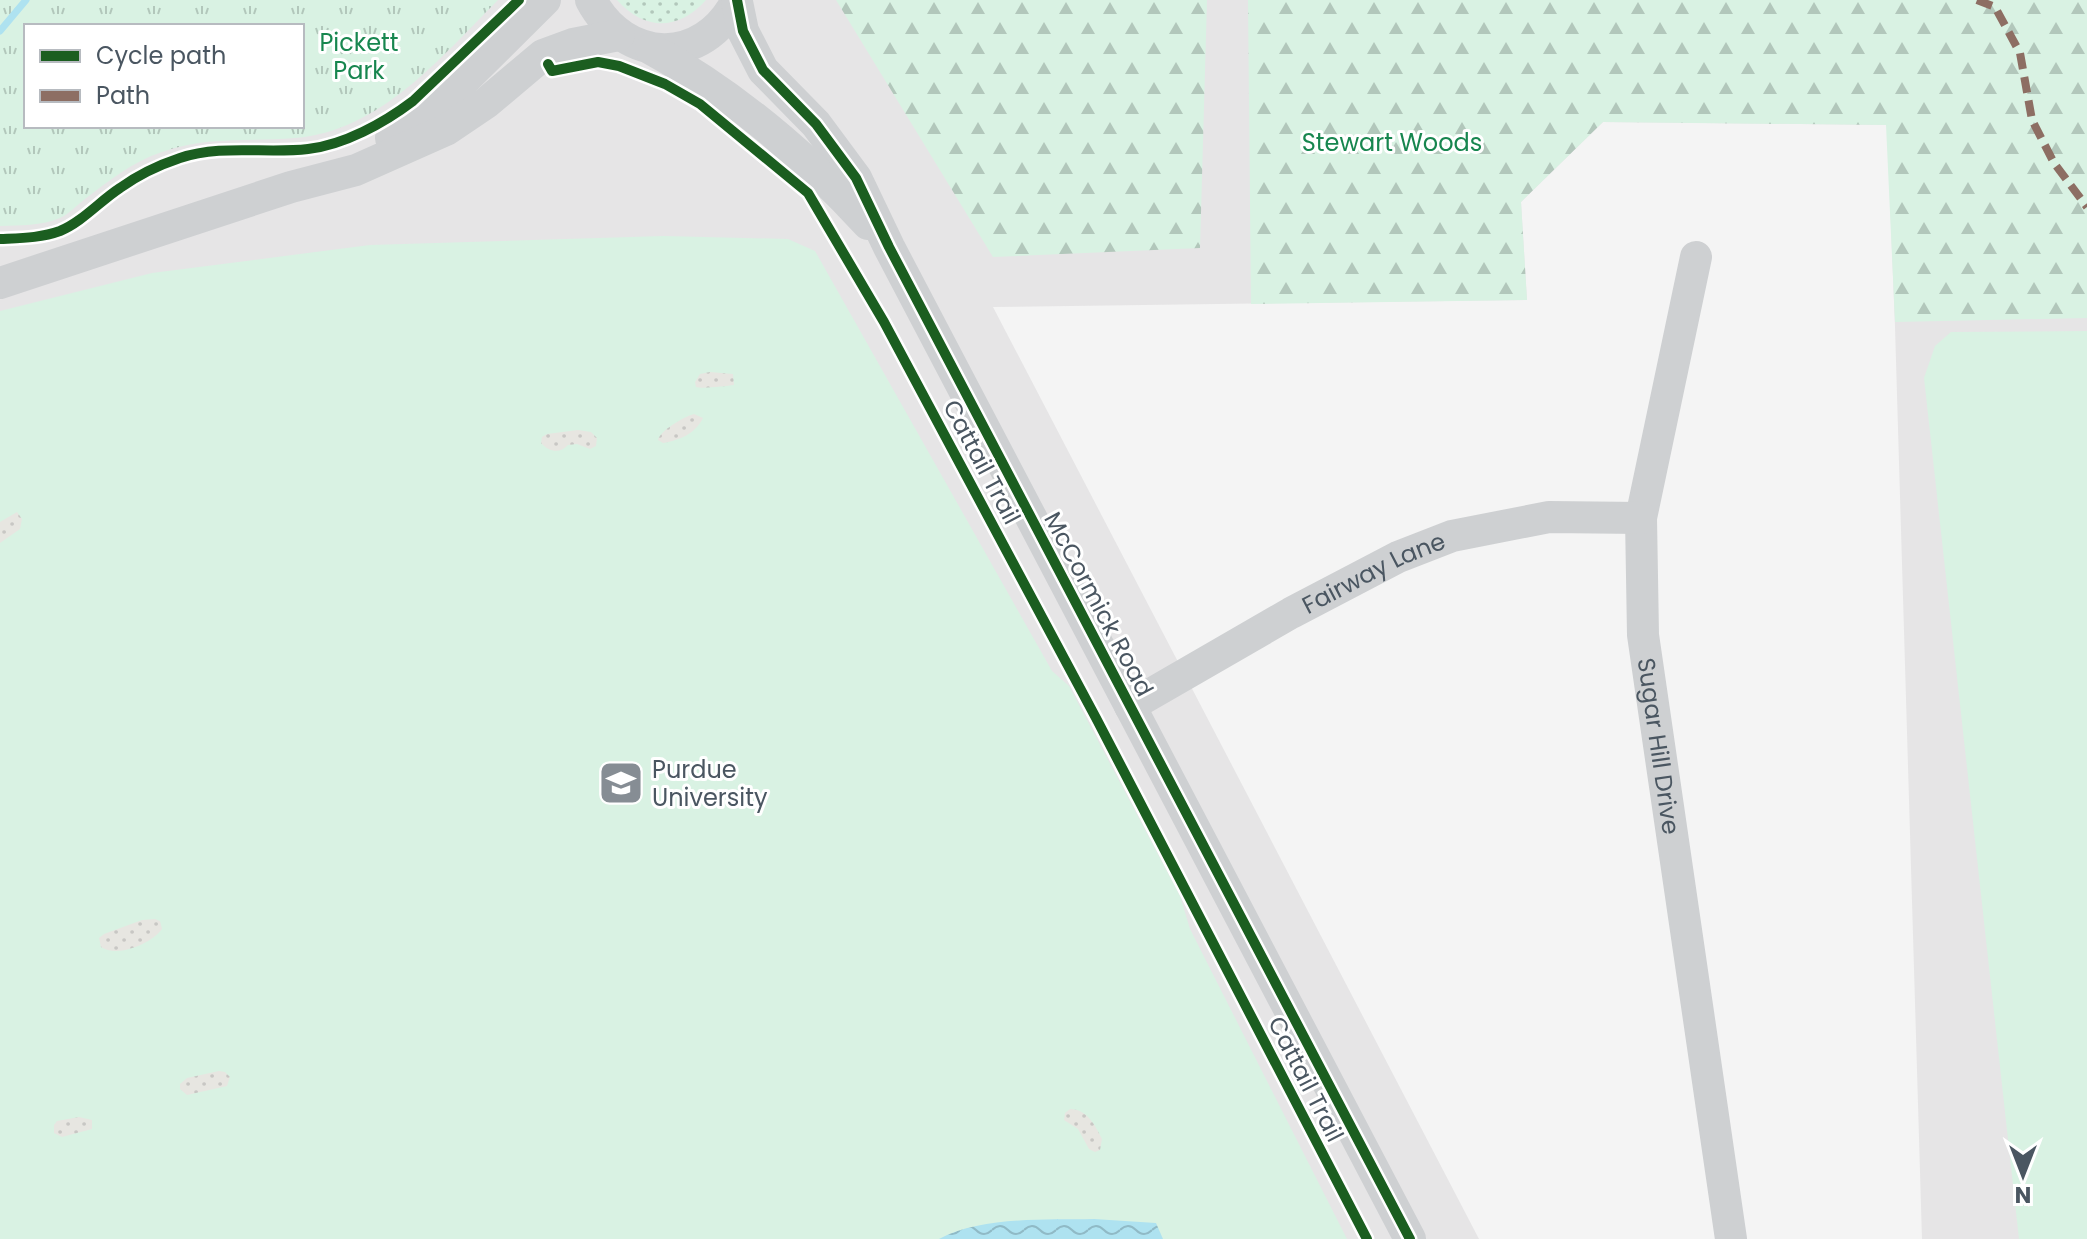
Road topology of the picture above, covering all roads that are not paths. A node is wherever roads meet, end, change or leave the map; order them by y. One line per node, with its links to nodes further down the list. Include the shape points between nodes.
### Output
1 (545, 0): 6 (street, via 438,106 404,131)
2 (591, 0): 4 (street)
3 (737, 1): 5 (street, via 713,32 693,44); 7 (street, McCormick Road, via 743,31 763,70 816,124 856,178)
4 (619, 35): 5 (street, McCormick Road); 6 (street, via 543,55 446,130 356,170)
5 (651, 49): 7 (street, McCormick Road, via 714,87 770,130)
6 (291, 187): 9 (street)
7 (889, 247): 11 (street, McCormick Road)
8 (1696, 257): 10 (street, Sugar Hill Drive)
9 (0, 283)
10 (1641, 518): 11 (street, Fairway Lane, via 1549,517 1452,536 1398,557 1291,613); 13 (street, Sugar Hill Drive, via 1643,635)
11 (1130, 706): 12 (street, McCormick Road)
12 (1410, 1239)
13 (1731, 1239)

